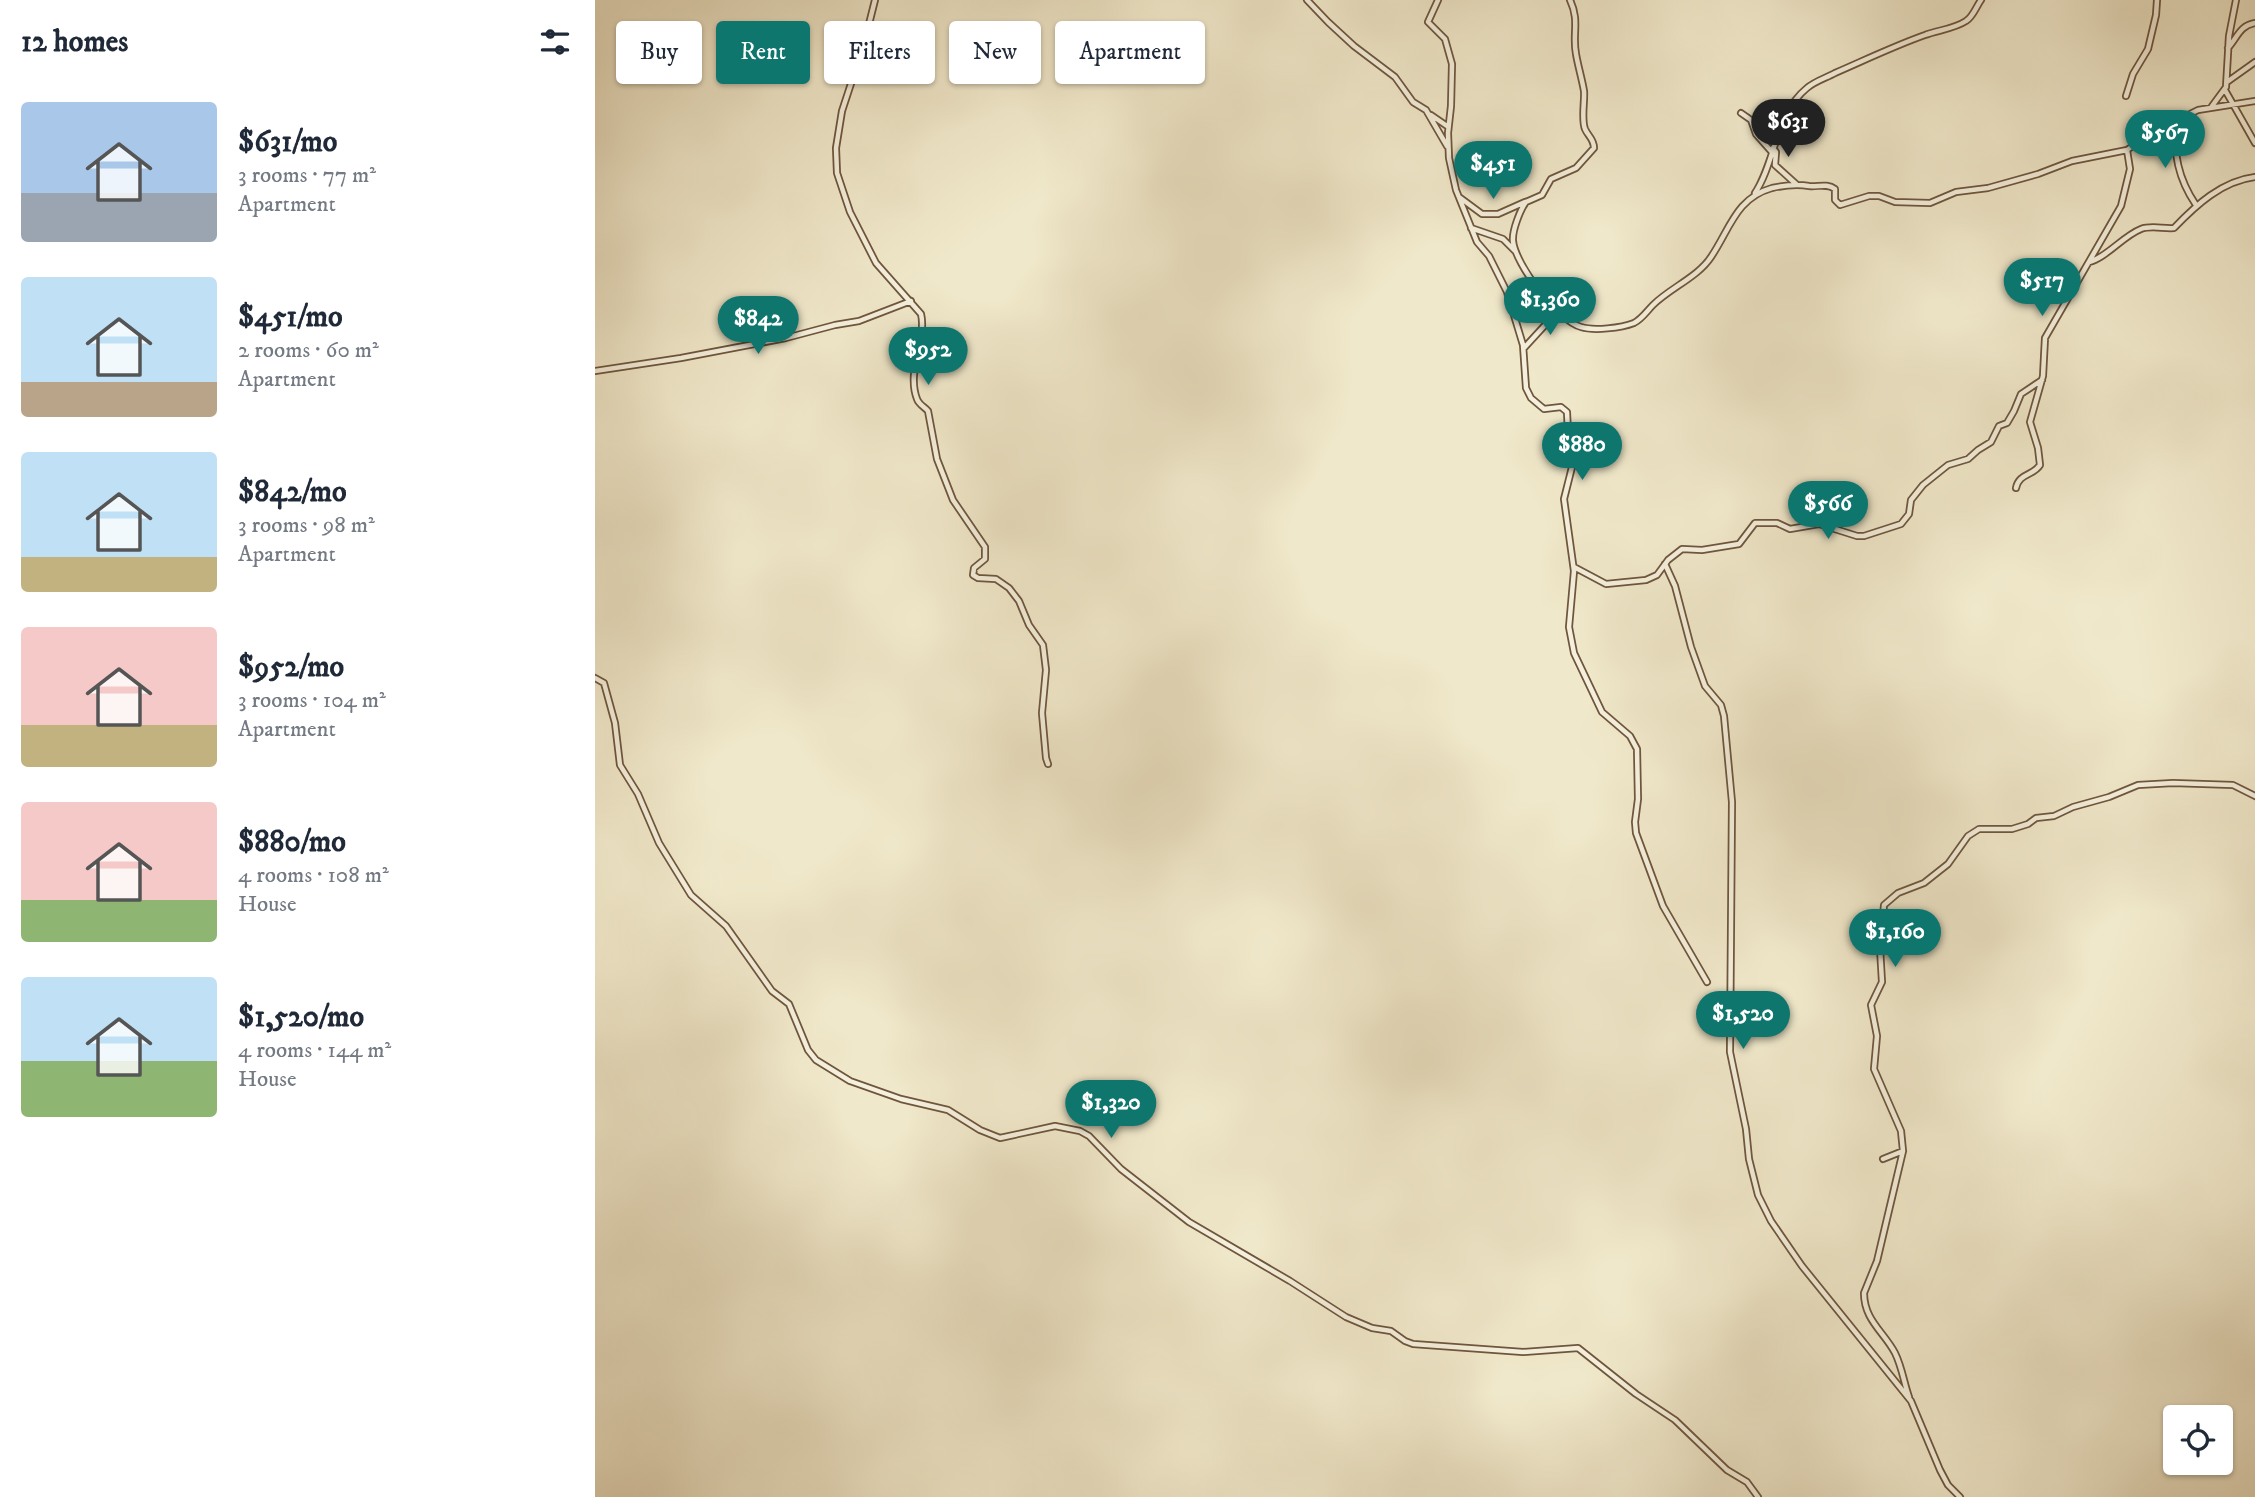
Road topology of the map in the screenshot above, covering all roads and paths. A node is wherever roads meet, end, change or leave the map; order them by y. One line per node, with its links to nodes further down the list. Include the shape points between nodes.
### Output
1 (875, 0): 36 (street, via 842,111 837,173 850,212 876,263)
2 (1307, 0): 17 (street, via 1354,46 1395,77)
3 (1439, 0): 19 (street, via 1428,22 1450,51)
4 (1570, 0): 31 (street, via 1577,25 1575,51 1584,93 1584,127 1594,148 1576,168 1551,179 1542,195)
5 (1981, 0): 25 (street, via 1965,22 1855,63 1809,86 1792,107)
6 (2157, 0): 13 (street, via 2148,49)
7 (2236, 0): 9 (street)
8 (2255, 23): 9 (street, via 2240,29)
9 (2228, 49): 11 (street)
10 (2255, 62): 11 (street)
11 (2227, 82): 12 (street)
12 (2225, 90): 15 (street); 16 (street)
13 (2126, 96)
14 (2255, 100): 16 (street)
15 (2212, 106): 16 (street); 21 (street)
16 (2235, 106): 23 (street)
17 (1427, 113): 20 (street); 24 (street)
18 (1741, 113): 25 (street)
19 (1449, 116): 20 (street); 22 (street)
20 (1440, 120): 22 (street)
21 (2174, 122): 26 (street); 32 (street, via 2180,175)
22 (1448, 127): 24 (street)
23 (2255, 144)
24 (1448, 148): 30 (street)
25 (1772, 149): 28 (street, via 1775,165); 29 (street, via 1766,175)
26 (2127, 150): 28 (street, via 2072,161 1988,188 1956,192 1926,204 1869,196 1840,205 1832,187); 35 (street, via 2130,169 2121,206)
27 (2255, 177): 32 (street, via 2237,180)
28 (1797, 184): 29 (street)
29 (1754, 194): 39 (street, via 1738,211 1706,264 1639,320 1597,328)
30 (1458, 196): 31 (street, via 1482,214 1498,214); 33 (street)
31 (1526, 202): 34 (street, via 1513,236)
32 (2196, 205): 35 (street, via 2174,228 2140,230)
33 (1470, 228): 34 (street, via 1503,239); 40 (street, via 1507,292)
34 (1516, 252): 37 (street, via 1542,296)
35 (2089, 262): 42 (street, via 2045,338)
36 (911, 301): 41 (street, via 859,321 786,338); 47 (street, via 922,320 914,373 917,400 928,411 933,450 953,500 986,552 972,573 1009,588 1045,650 1042,713)
37 (1558, 311): 38 (street); 39 (street)
38 (1553, 317): 39 (street); 40 (street)
39 (1570, 322)
40 (1524, 349): 45 (street, via 1524,381 1531,398 1544,409 1561,407 1567,412 1575,455 1564,499)
41 (595, 371)
42 (2042, 380): 43 (street, via 2030,422 2040,465 2023,476); 44 (street, via 2021,394 1991,442 1968,459 1948,465 1923,485 1901,524 1857,536 1819,524 1796,529 1755,523 1739,544 1682,549)
43 (2016, 488)
44 (1665, 564): 45 (street, via 1650,579 1611,584); 52 (street, via 1705,685 1724,716 1732,802 1730,1052 1758,1195 1802,1266)
45 (1573, 567): 49 (street, via 1569,615 1574,653 1606,717 1634,742 1638,756 1636,833 1664,906)
46 (595, 678): 53 (street, via 605,686 620,765 680,879 695,900 726,926 772,991 787,1001 809,1050 822,1064 866,1087 948,1110 1000,1138 1055,1126 1080,1131 1189,1222 1346,1317 1391,1331 1405,1341 1523,1352 1578,1348 1675,1420 1727,1470 1747,1482)
47 (1048, 764)
48 (2255, 796): 50 (street, via 2233,785 2138,785 2012,829 1979,829 1940,870 1886,903 1882,980 1871,1005 1877,1036 1874,1069 1901,1131)
49 (1707, 982)
50 (1903, 1152): 51 (street); 52 (street, via 1864,1299 1872,1323 1895,1352)
51 (1883, 1159)
52 (1911, 1401): 54 (street, via 1941,1473)
53 (1758, 1497)
54 (1960, 1497)

